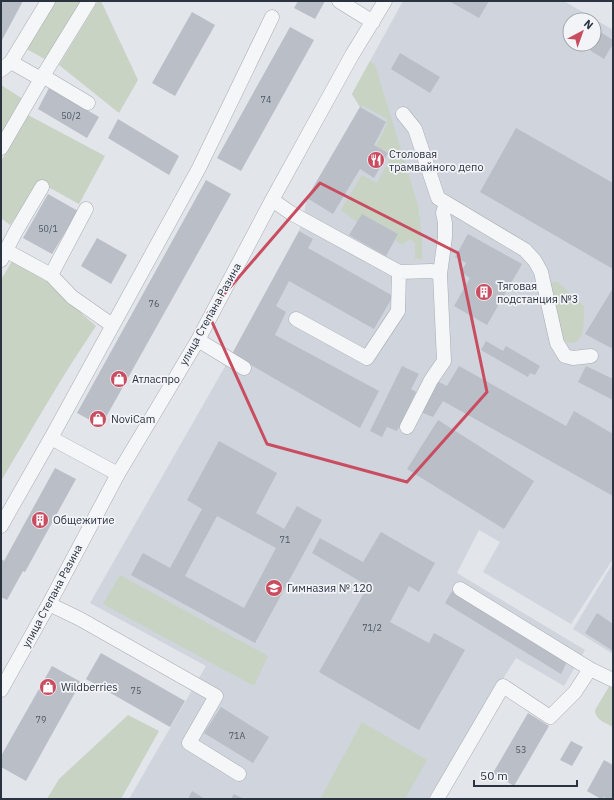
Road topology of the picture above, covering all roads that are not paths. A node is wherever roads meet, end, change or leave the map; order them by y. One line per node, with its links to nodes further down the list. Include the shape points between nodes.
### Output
1 (48, 1): 7 (street)
2 (89, 1): 8 (street)
3 (339, 1): 6 (street)
4 (386, 1): 6 (street, улица Степана Разина)
5 (272, 17): 21 (street, via 199,168)
6 (373, 22): 13 (street, улица Степана Разина)
7 (6, 66): 8 (street)
8 (41, 79): 9 (street, via 46,78); 11 (street)
9 (88, 103)
10 (403, 114): 14 (street, via 415,129 438,198)
11 (1, 148)
12 (42, 187): 16 (street)
13 (272, 200): 17 (street, via 290,213); 22 (street, улица Степана Разина)
14 (446, 203): 18 (street, via 443,213 445,237); 23 (street, via 526,250 541,272 557,344 565,356)
15 (86, 209): 19 (street)
16 (4, 256): 19 (street)
17 (399, 272): 18 (street, via 432,271); 20 (street, via 398,311 367,358)
18 (440, 274): 25 (street, via 444,361 431,380)
19 (51, 275): 21 (street, via 72,297)
20 (296, 319)
21 (112, 325): 26 (street)
22 (198, 340): 24 (street); 27 (street, улица Степана Разина)
23 (591, 356)
24 (244, 368)
25 (407, 427)
26 (51, 438): 27 (street); 28 (street)
27 (118, 474): 30 (street, улица Степана Разина)
28 (1, 526)
29 (460, 589): 31 (street)
30 (49, 604): 33 (street, улица Степана Разина); 34 (street, via 216,696 189,743)
31 (590, 669): 32 (street); 35 (street, via 575,692 550,717 503,686)
32 (613, 680)
33 (1, 690)
34 (239, 774)
35 (437, 799)

